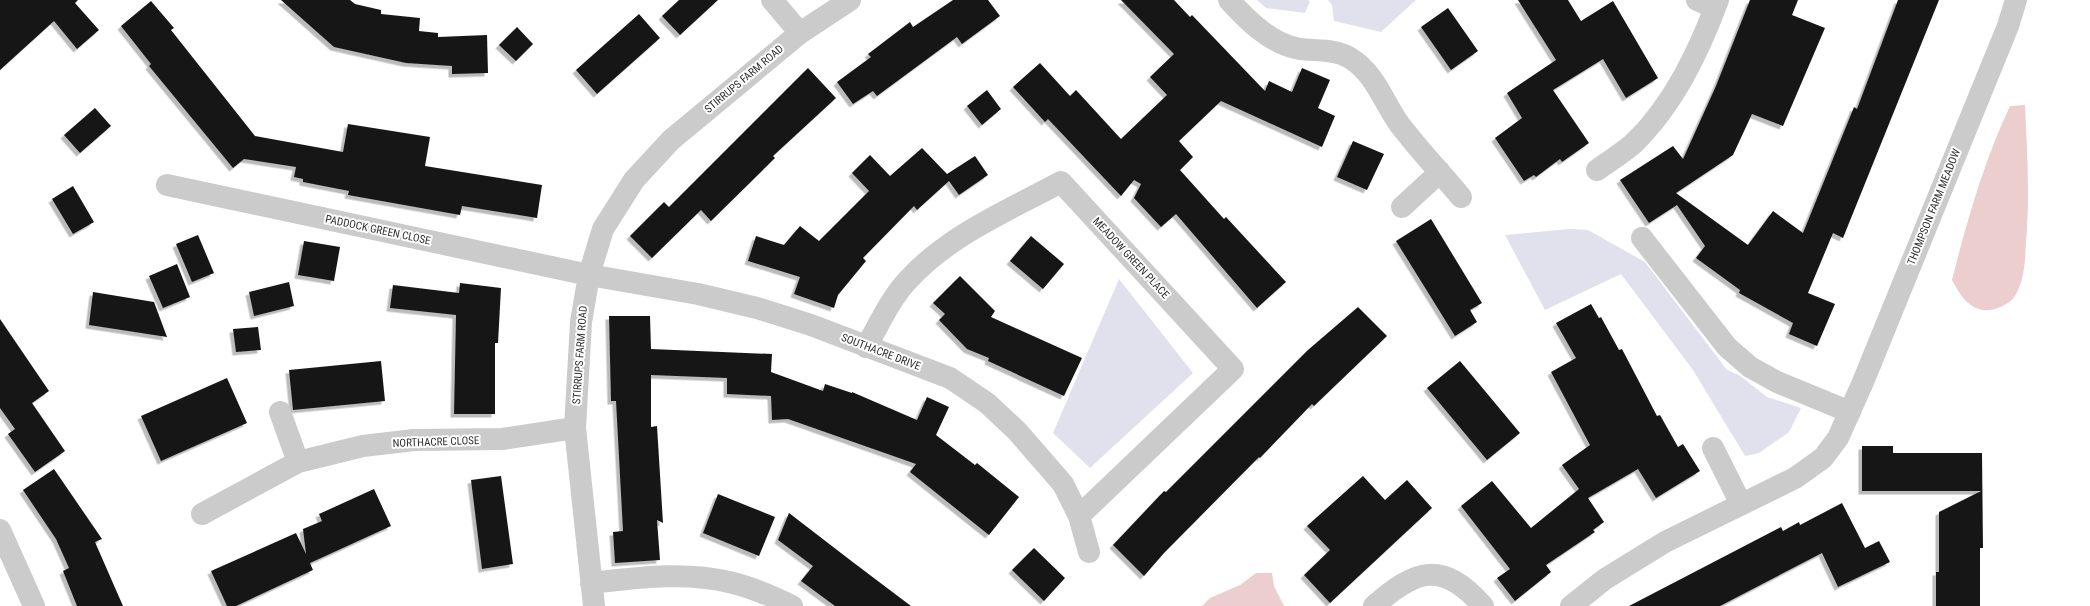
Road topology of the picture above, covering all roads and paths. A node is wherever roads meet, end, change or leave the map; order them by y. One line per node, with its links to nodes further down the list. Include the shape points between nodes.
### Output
1 (772, 0): 6 (street)
2 (850, 0): 6 (street, STIRRUPS FARM ROAD)
3 (1229, 0): 8 (street, via 1250,23 1272,38 1298,48 1349,57 1364,68 1376,82 1389,109 1401,126)
4 (2016, 0): 16 (street, THOMPSON FARM MEADOW, via 2005,33)
5 (1710, 3): 7 (street, via 1699,48 1680,83 1634,143)
6 (800, 33): 13 (street, STIRRUPS FARM ROAD, via 671,140 634,180 603,229)
7 (1597, 170)
8 (1440, 172): 10 (street); 11 (street)
9 (167, 185): 13 (street, PADDOCK GREEN CLOSE)
10 (1461, 197)
11 (1402, 207)
12 (1642, 238): 16 (street, via 1727,347 1750,366 1777,382)
13 (589, 275): 14 (street, SOUTHACRE DRIVE, via 698,294 757,308); 17 (street, STIRRUPS FARM ROAD, via 581,322)
14 (866, 347): 22 (street, SOUTHACRE DRIVE, via 950,378 987,403 1017,431 1063,484); 22 (street, MEADOW GREEN PLACE, via 908,280 942,249 987,221 1061,182 1233,369)
15 (280, 412): 19 (street)
16 (1850, 412): 20 (street, THOMPSON FARM MEADOW, via 1838,438 1823,458 1795,478)
17 (575, 428): 19 (street, NORTHACRE CLOSE, via 502,439 414,440 370,445); 25 (street, STIRRUPS FARM ROAD)
18 (1713, 448): 20 (street)
19 (298, 462): 21 (street, NORTHACRE CLOSE)
20 (1741, 504): 31 (street, THOMPSON FARM MEADOW, via 1665,542 1606,579)
21 (202, 514)
22 (1079, 516): 24 (street, SOUTHACRE DRIVE)
23 (0, 530): 26 (street)
24 (1089, 552)
25 (591, 583): 27 (street, STIRRUPS FARM ROAD); 28 (street, via 657,576 693,577 728,582 769,595)
26 (34, 606)
27 (594, 606)
28 (792, 606)
29 (1374, 606): 30 (street, via 1395,588 1417,576 1435,575 1454,580)
30 (1483, 606)
31 (1571, 606)

